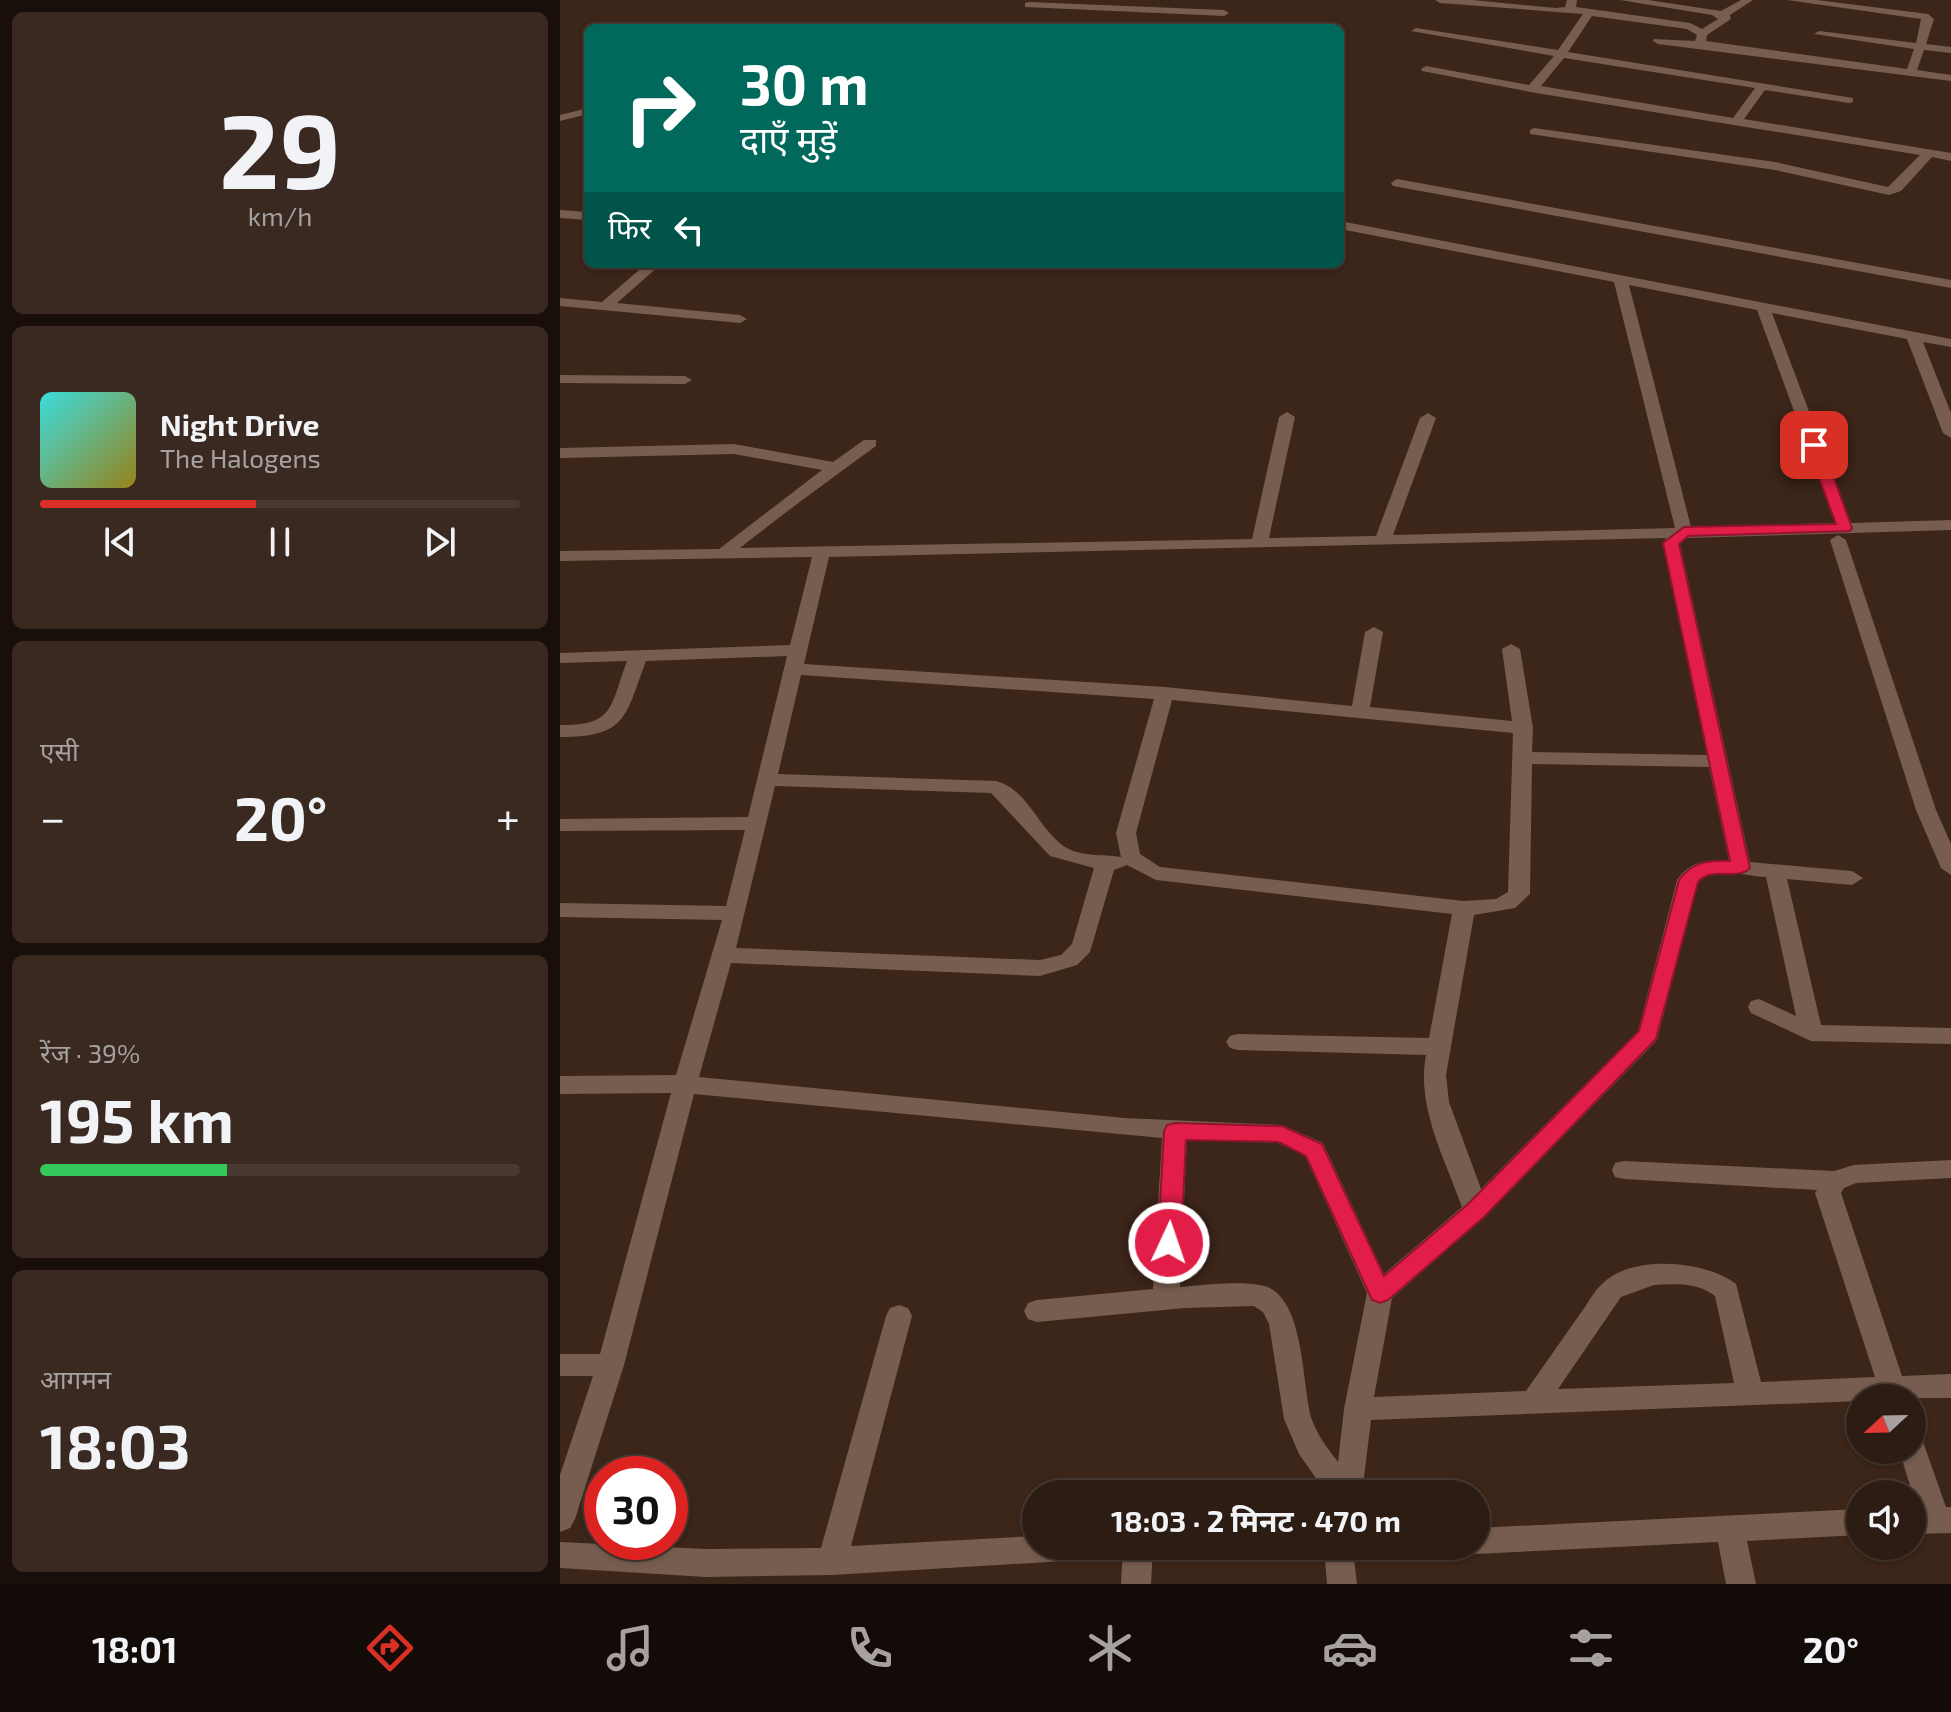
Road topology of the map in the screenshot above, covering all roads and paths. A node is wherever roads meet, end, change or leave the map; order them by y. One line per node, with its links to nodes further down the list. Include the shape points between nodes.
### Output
1 (1230, 0): 7 (street, via 1222,18)
2 (1440, 0): 8 (street, via 1556,11)
3 (1625, 0): 10 (street)
4 (1748, 0): 10 (street)
5 (1792, 0): 12 (street)
6 (1927, 0): 11 (street)
7 (1029, 5)
8 (1573, 5): 9 (street)
9 (1589, 13): 14 (street, via 1683,25); 18 (street)
10 (1722, 15): 14 (street, via 1727,17)
11 (1924, 16): 12 (street); 16 (street, via 1929,19)
12 (1828, 20): 16 (street); 19 (street)
13 (1416, 31): 18 (street)
14 (1704, 40): 15 (street); 19 (street)
15 (1658, 41)
16 (1920, 46): 17 (street); 21 (street)
17 (1951, 50)
18 (1561, 54): 23 (street); 24 (street, via 1534,85)
19 (1804, 59): 21 (street)
20 (1426, 69): 24 (street)
21 (1911, 73): 22 (street)
22 (1951, 78)
23 (1762, 86): 25 (street); 28 (street)
24 (1536, 90): 28 (street)
25 (1849, 100)
26 (584, 112): 27 (street)
27 (560, 118)
28 (1736, 122): 32 (street)
29 (560, 125): 30 (street)
30 (574, 126)
31 (1534, 132): 32 (street, via 1775,166 1889,191)
32 (1929, 153): 33 (street)
33 (1951, 157)
34 (1397, 183): 40 (street)
35 (560, 214): 36 (street)
36 (584, 216)
37 (1344, 226): 39 (street)
38 (649, 268): 42 (street)
39 (1620, 278): 43 (street); 57 (street)
40 (1951, 284)
41 (560, 302): 42 (street)
42 (606, 306): 44 (street)
43 (1763, 306): 45 (street); 56 (street)
44 (740, 319)
45 (1913, 335): 46 (street); 51 (street)
46 (1951, 343)
47 (560, 379): 48 (street)
48 (685, 380)
49 (1287, 417): 60 (street)
50 (1428, 418): 59 (street)
51 (1951, 433)
52 (870, 443): 54 (street)
53 (560, 453): 54 (street, via 734,449)
54 (839, 468): 61 (street)
55 (1951, 525): 56 (street)
56 (1842, 534): 57 (street); 58 (street); 82 (street, via 1926,810)
57 (1678, 537): 59 (street); 63 (street, via 1383,553); 75 (street)
58 (1951, 538)
59 (1383, 540): 60 (street)
60 (1260, 541): 63 (street)
61 (723, 554): 62 (street); 63 (street)
62 (560, 556)
63 (820, 559): 64 (street); 69 (street)
64 (560, 567)
65 (1374, 632): 71 (street)
66 (1511, 649): 72 (street)
67 (639, 655): 68 (street); 69 (street); 73 (street, via 608,725 593,731)
68 (560, 658)
69 (797, 660): 70 (street); 76 (street)
70 (1165, 693): 71 (street); 80 (street, via 1126,833 1126,850)
71 (1360, 712): 72 (street)
72 (1523, 728): 74 (street)
73 (560, 731)
74 (1522, 758): 75 (street); 85 (street, via 1519,894 1511,904)
75 (1716, 761): 81 (street)
76 (768, 780): 77 (street); 79 (street, via 996,787 1009,795 1055,850 1080,860)
77 (758, 823): 78 (street); 87 (street)
78 (560, 825)
79 (1106, 862): 80 (street); 88 (street, via 1082,947 1069,960 1040,968)
80 (1135, 865): 85 (street, via 1156,873)
81 (1741, 868): 83 (street); 100 (street, via 1713,866 1697,870 1688,880 1649,1034)
82 (1951, 868)
83 (1775, 872): 84 (street); 90 (street)
84 (1852, 878)
85 (1464, 908): 93 (street)
86 (560, 910): 87 (street)
87 (735, 913): 88 (street)
88 (723, 955): 94 (street)
89 (1759, 1007): 90 (street)
90 (1811, 1033): 91 (street)
91 (1951, 1036)
92 (1238, 1042): 93 (street)
93 (1439, 1047): 100 (street, via 1437,1102)
94 (685, 1084): 95 (street); 96 (street); 106 (street)
95 (560, 1085)
96 (1175, 1131): 101 (street, via 1282,1134 1314,1150); 102 (street)
97 (1951, 1169): 99 (street, via 1854,1174)
98 (1624, 1170): 99 (street)
99 (1835, 1181): 107 (street, via 1828,1193)
100 (1476, 1210): 101 (street)
101 (1380, 1293): 113 (street)
102 (1166, 1299): 103 (street); 115 (street, via 1259,1295 1273,1305 1282,1324 1298,1419 1309,1445)
103 (1037, 1311)
104 (899, 1316): 126 (street)
105 (560, 1365): 106 (street)
106 (610, 1365): 117 (street)
107 (1891, 1384)
108 (1951, 1386): 109 (street)
109 (1926, 1390)
110 (1750, 1394): 111 (street); 112 (street); 112 (street, via 1727,1291 1703,1276 1647,1275 1626,1279 1612,1290)
111 (1846, 1394)
112 (1534, 1402): 113 (street)
113 (1358, 1409): 116 (street)
114 (1917, 1464): 118 (street)
115 (1335, 1480)
116 (1348, 1480)
117 (560, 1519)
118 (1933, 1520)
119 (1846, 1523): 120 (street)
120 (1730, 1528): 121 (street); 129 (street)
121 (1490, 1540)
122 (1022, 1550): 126 (street)
123 (560, 1555): 126 (street, via 706,1563)
124 (1137, 1560): 127 (street)
125 (1339, 1560): 128 (street)
126 (832, 1561)
127 (1136, 1584)
128 (1342, 1584)
129 (1741, 1584)

